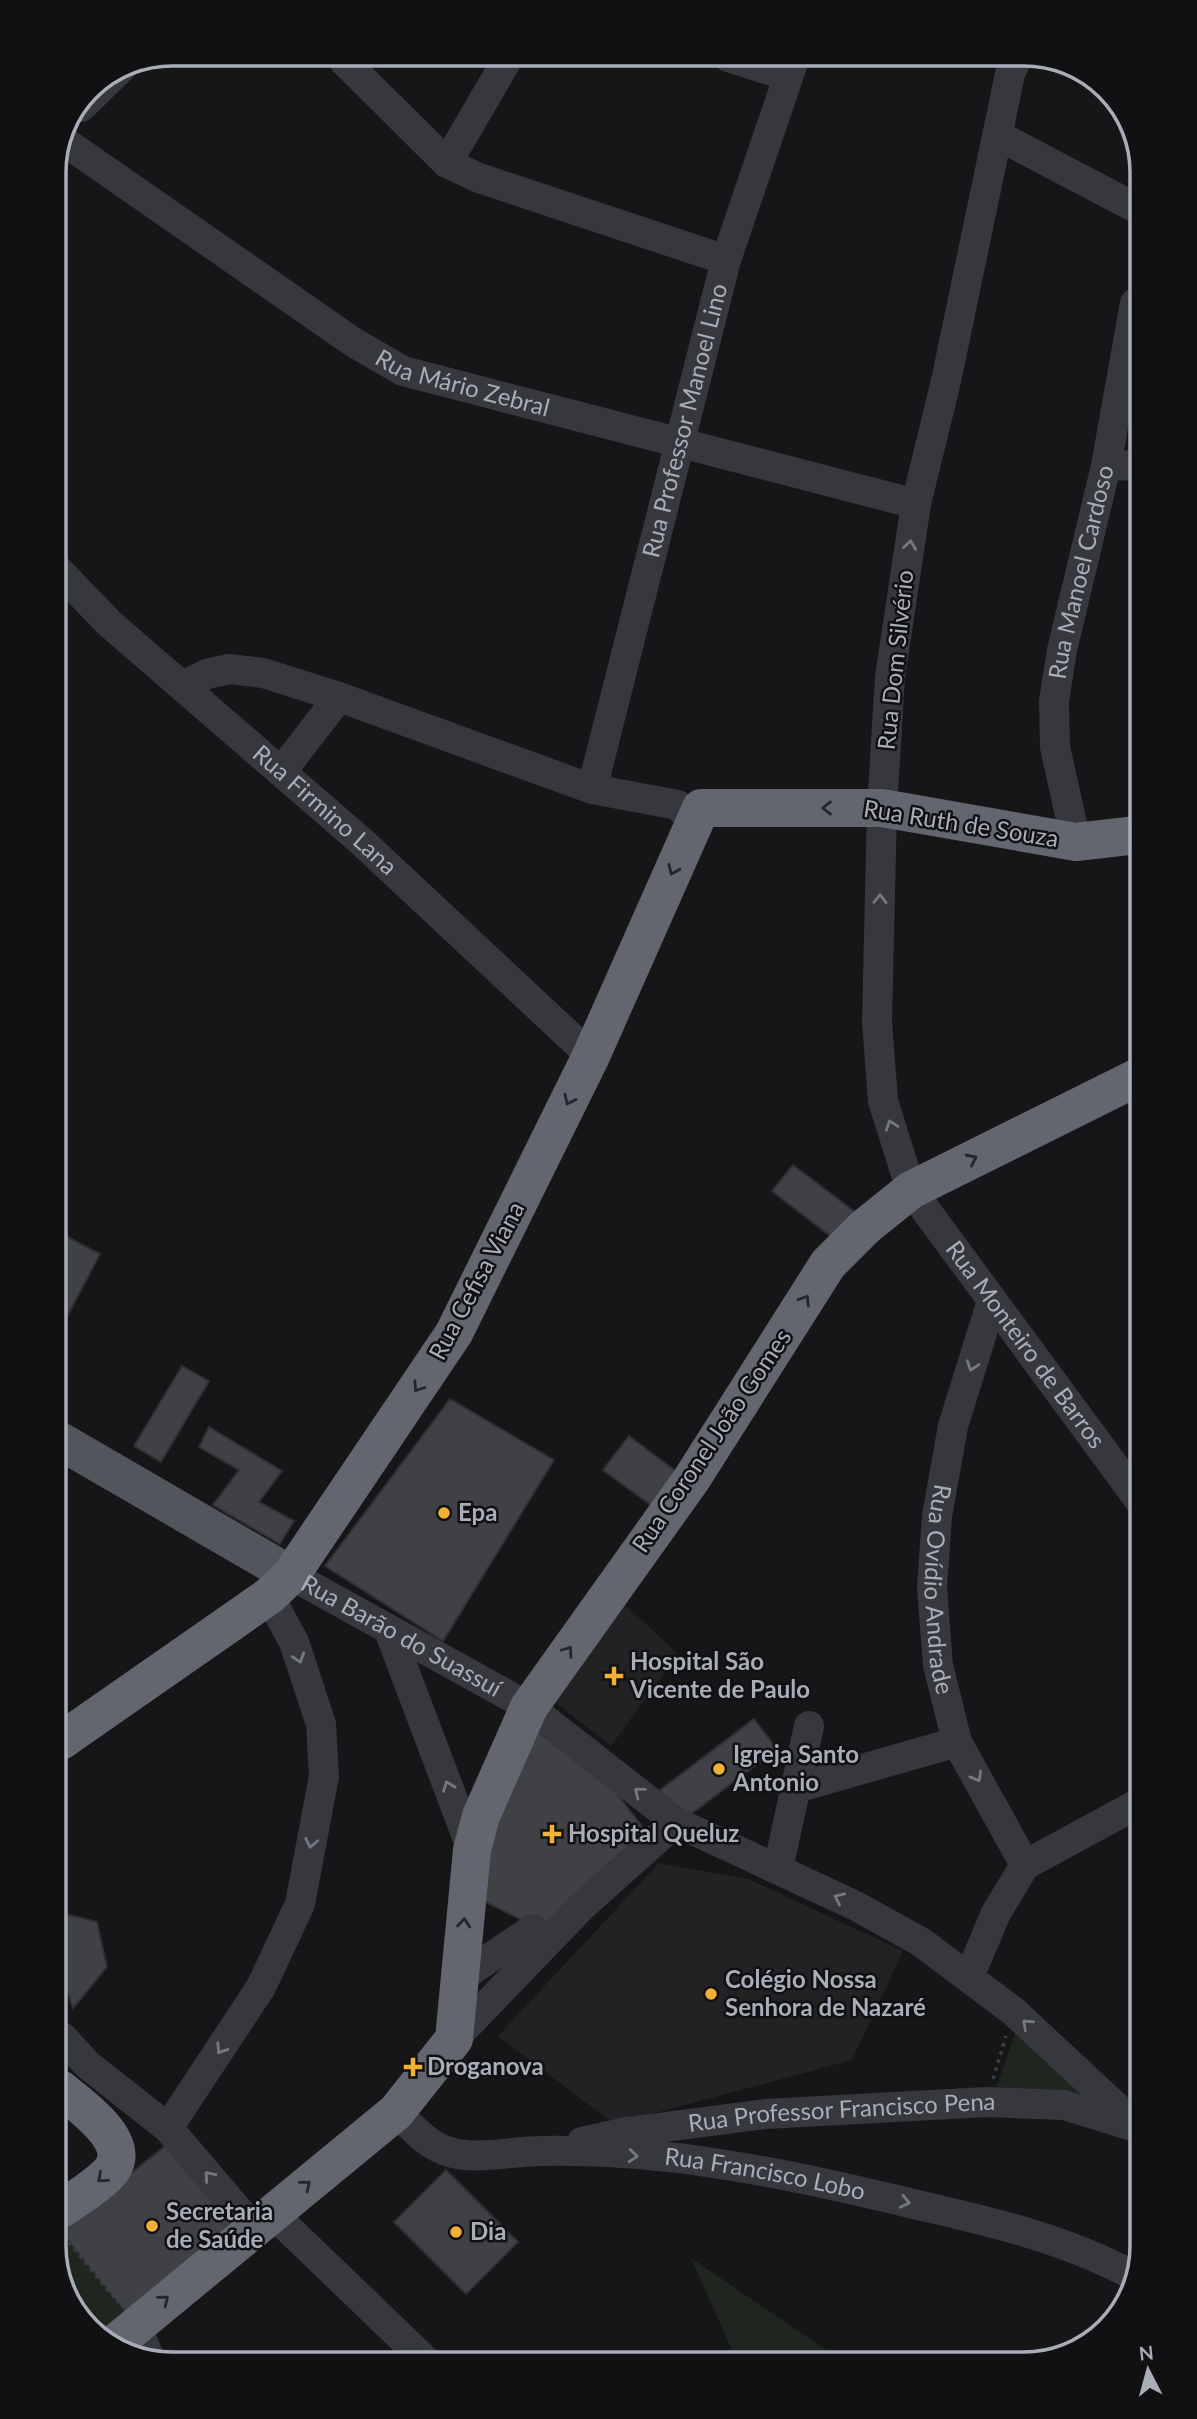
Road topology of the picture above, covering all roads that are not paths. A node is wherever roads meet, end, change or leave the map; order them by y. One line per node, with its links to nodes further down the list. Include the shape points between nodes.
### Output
1 (350, 67): 7 (street)
2 (503, 67): 7 (street)
3 (792, 67): 9 (street, Rua Professor Manoel Lino)
4 (1013, 67): 5 (street, Rua Dom Silvério)
5 (997, 135): 8 (street); 13 (street, Rua Dom Silvério)
6 (70, 145): 11 (street, Rua Mário Zebral, via 353,342 402,371)
7 (447, 163): 9 (street, via 479,178)
8 (1130, 205)
9 (726, 260): 11 (street, Rua Professor Manoel Lino)
10 (1130, 361): 12 (street, Rua Manoel Cardoso)
11 (678, 444): 13 (street, Rua Mário Zebral); 18 (street, Rua Professor Manoel Lino)
12 (1121, 466): 22 (street, Rua Manoel Cardoso, via 1062,650 1054,701 1055,747)
13 (916, 504): 19 (street, Rua Dom Silvério, one-way to 13, via 890,677)
14 (67, 579): 15 (street, Rua Firmino Lana, via 109,623)
15 (184, 685): 16 (street, via 229,669 263,673); 17 (street, Rua Firmino Lana)
16 (339, 697): 17 (street); 18 (street)
17 (281, 772): 23 (street, Rua Firmino Lana)
18 (592, 789): 20 (street, via 678,805)
19 (882, 808): 20 (highway, Rua Ruth de Souza, one-way to 20); 22 (highway, Rua Ruth de Souza); 25 (street, Rua Dom Silvério, one-way to 19, via 883,1101 877,1022)
20 (697, 815): 23 (highway, Rua Cefisa Viana, one-way to 23)
21 (1130, 836): 22 (highway, Rua Ruth de Souza)
22 (1076, 842)
23 (591, 1056): 29 (highway, Rua Cefisa Viana, one-way to 29, via 454,1333)
24 (1130, 1081): 25 (highway, Rua Coronel João Gomes, one-way to 24)
25 (911, 1190): 26 (street, Rua Monteiro de Barros); 31 (highway, Rua Coronel João Gomes, one-way to 25, via 691,1480 828,1264)
26 (992, 1301): 28 (street, Rua Monteiro de Barros); 34 (street, Rua Ovídio Andrade, one-way to 34, via 953,1426 937,1516 932,1588 937,1665)
27 (66, 1445): 29 (main road, Rua Barão do Suassuí)
28 (1130, 1487)
29 (278, 1581): 30 (street, Rua Barão do Suassuí); 33 (highway, Rua Cefisa Viana); 53 (street, one-way to 53, via 321,1724 324,1776 300,1904 261,1987)
30 (390, 1633): 31 (street, Rua Barão do Suassuí); 39 (street, one-way to 30)
31 (529, 1707): 38 (street, Rua Barão do Suassuí, one-way to 31); 39 (highway, Rua Coronel João Gomes, via 481,1816)
32 (809, 1726): 36 (street)
33 (71, 1735): 35 (highway, Rua Cefisa Viana)
34 (957, 1742): 36 (street); 40 (street, Rua Ovídio Andrade, one-way to 40)
35 (66, 1752)
36 (796, 1788): 41 (street)
37 (1130, 1808): 40 (street)
38 (676, 1822): 41 (street, Rua Barão do Suassuí); 45 (street, via 581,1907)
39 (472, 1850): 44 (highway, Rua Coronel João Gomes, one-way to 39)
40 (1025, 1864): 43 (street, via 996,1913)
41 (778, 1869): 43 (street, Rua Barão do Suassuí, one-way to 41, via 921,1942)
42 (533, 1929): 44 (street)
43 (969, 1977): 47 (street, Rua Barão do Suassuí, one-way to 43)
44 (460, 1978): 45 (highway, Rua Coronel João Gomes)
45 (454, 2039): 50 (highway)
46 (66, 2041): 53 (street, via 88,2065)
47 (1077, 2070): 49 (street); 51 (street, Rua Barão do Suassuí)
48 (66, 2094): 55 (highway, one-way to 55, via 111,2134 117,2152 108,2174)
49 (1064, 2105): 52 (street, Rua Professor Francisco Pena); 54 (street, Rua Professor Francisco Pena, via 987,2102 765,2114 627,2132)
50 (396, 2112): 54 (street, Rua Francisco Lobo, via 428,2141 447,2151 471,2155); 56 (highway, one-way to 50)
51 (1130, 2120)
52 (1130, 2127)
53 (168, 2129): 56 (street, one-way to 53)
54 (540, 2151): 57 (street, Rua Francisco Lobo, one-way to 57, via 724,2164 846,2188 1002,2224 1096,2255)
55 (66, 2206)
56 (263, 2221): 58 (highway, one-way to 56); 59 (street)
57 (1127, 2272)
58 (124, 2334)
59 (415, 2352)

